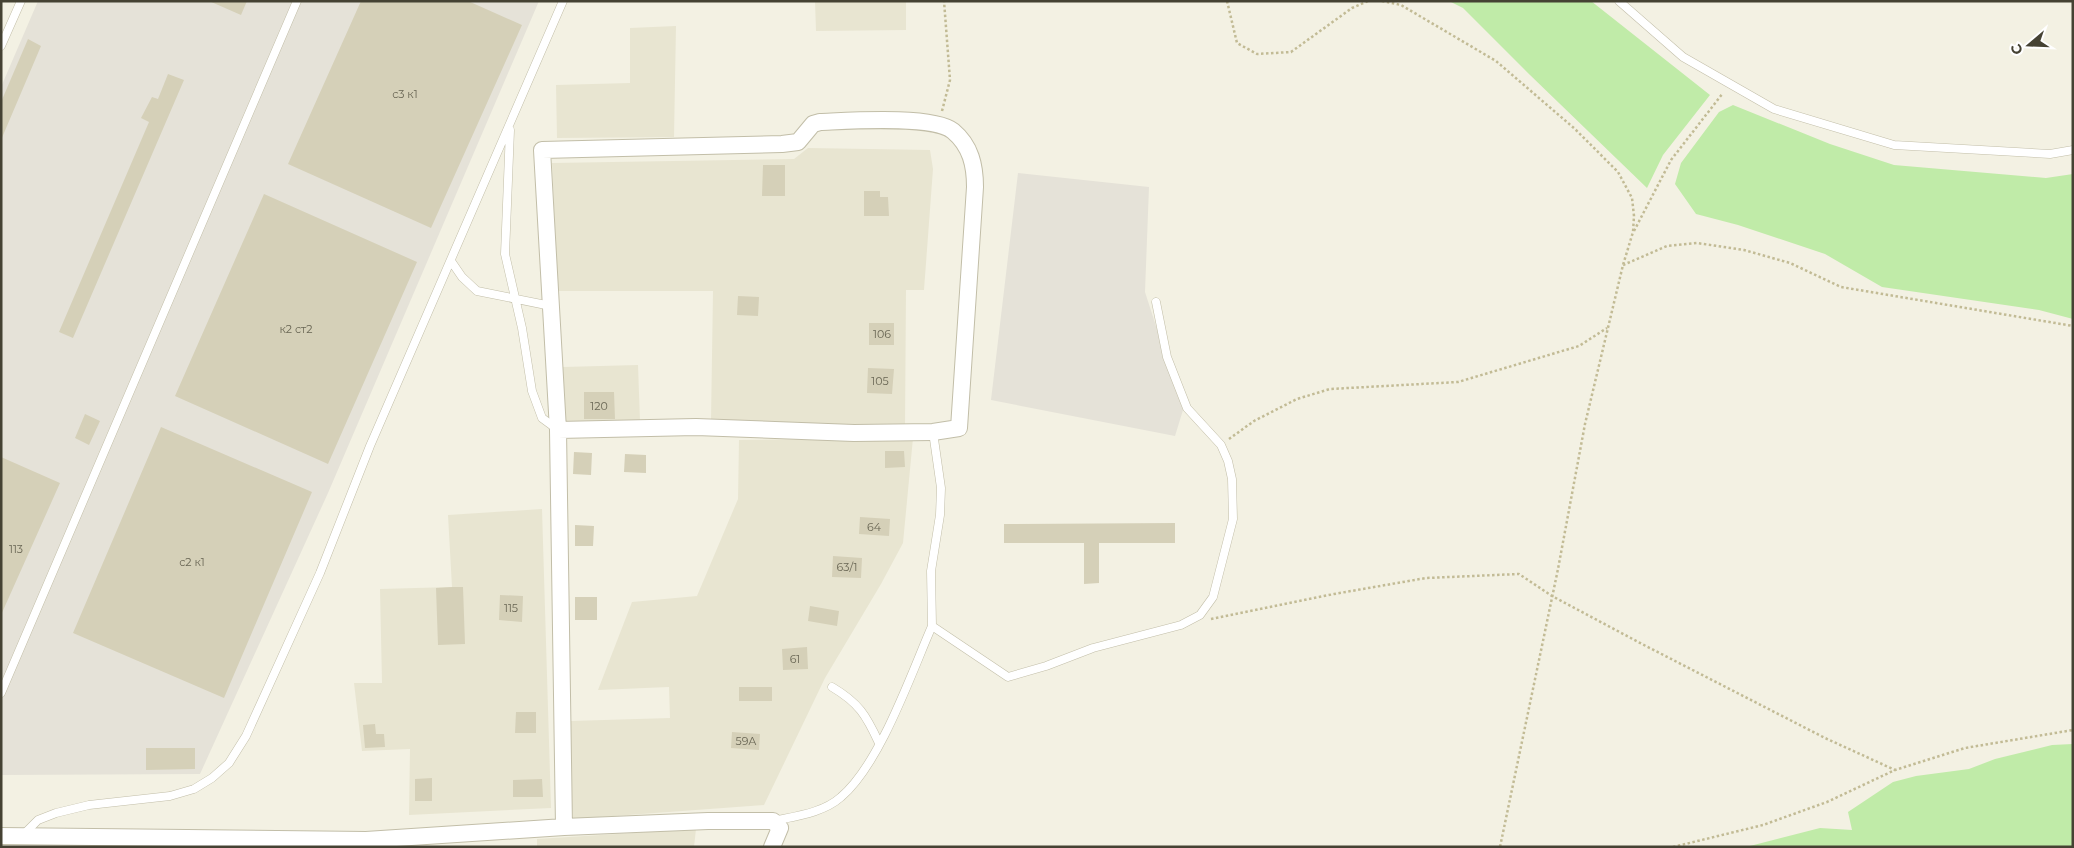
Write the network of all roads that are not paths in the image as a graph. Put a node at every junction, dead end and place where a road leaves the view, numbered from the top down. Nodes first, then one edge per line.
1 (21, 1) edge
2 (298, 1) edge
3 (562, 1) edge
4 (1619, 1) edge
5 (1, 46) edge
6 (511, 121) junction
7 (2073, 150) edge
8 (451, 261) junction
9 (515, 299) junction
10 (1156, 302) dead end
11 (551, 306) junction
12 (558, 430) junction
13 (933, 432) junction
14 (932, 626) junction
15 (832, 687) dead end
16 (1, 693) edge
17 (879, 743) junction
18 (773, 821) junction
19 (564, 827) junction
20 (1, 836) edge
21 (22, 836) junction
22 (366, 844) edge
23 (772, 847) edge

1 - 5 lane
2 - 16 lane
3 - 6 lane
4 - 7 lane
6 - 8 lane
6 - 9 lane
8 - 9 lane
8 - 21 lane
9 - 11 lane
9 - 12 lane
10 - 14 lane
11 - 12 street
11 - 13 street
12 - 13 street
12 - 19 street
13 - 14 lane
14 - 17 lane
15 - 17 lane
17 - 18 lane
18 - 19 street
18 - 23 street
19 - 22 street
20 - 21 street
21 - 22 street

